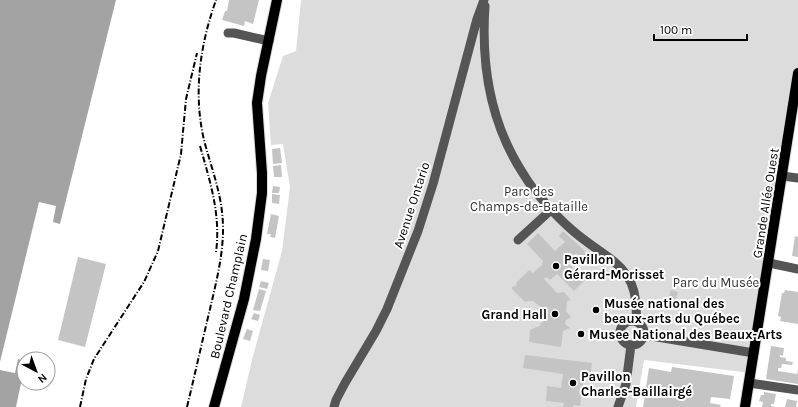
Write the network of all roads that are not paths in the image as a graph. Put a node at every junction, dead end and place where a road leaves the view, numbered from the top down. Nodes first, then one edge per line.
1 (276, 0) edge
2 (484, 0) edge
3 (228, 33) dead end
4 (473, 33) junction
5 (484, 33) junction
6 (269, 41) junction
7 (798, 73) edge
8 (782, 176) junction
9 (798, 178) edge
10 (552, 209) junction
11 (518, 240) dead end
12 (768, 263) junction
13 (798, 268) edge
14 (636, 320) junction
15 (645, 335) junction
16 (632, 345) junction
17 (754, 353) junction
18 (749, 383) junction
19 (798, 390) edge
20 (214, 407) edge
21 (334, 407) edge
22 (618, 407) edge
23 (745, 407) edge

1 - 6 main road, Boulevard Champlain
2 - 4 street, Avenue Ontario
2 - 5 street
3 - 6 street
4 - 5 street
4 - 21 street, Avenue Ontario
5 - 10 street
6 - 20 main road, Boulevard Champlain
7 - 8 main road, Grande Allée Ouest
8 - 9 street
8 - 12 main road, Grande Allée Ouest
10 - 11 street
10 - 14 street
12 - 13 street
12 - 17 main road, Grande Allée Ouest
14 - 15 street
14 - 16 street
15 - 16 street
15 - 17 street
16 - 22 street
17 - 18 main road, Grande Allée Ouest
18 - 19 street
18 - 23 main road, Grande Allée Ouest

